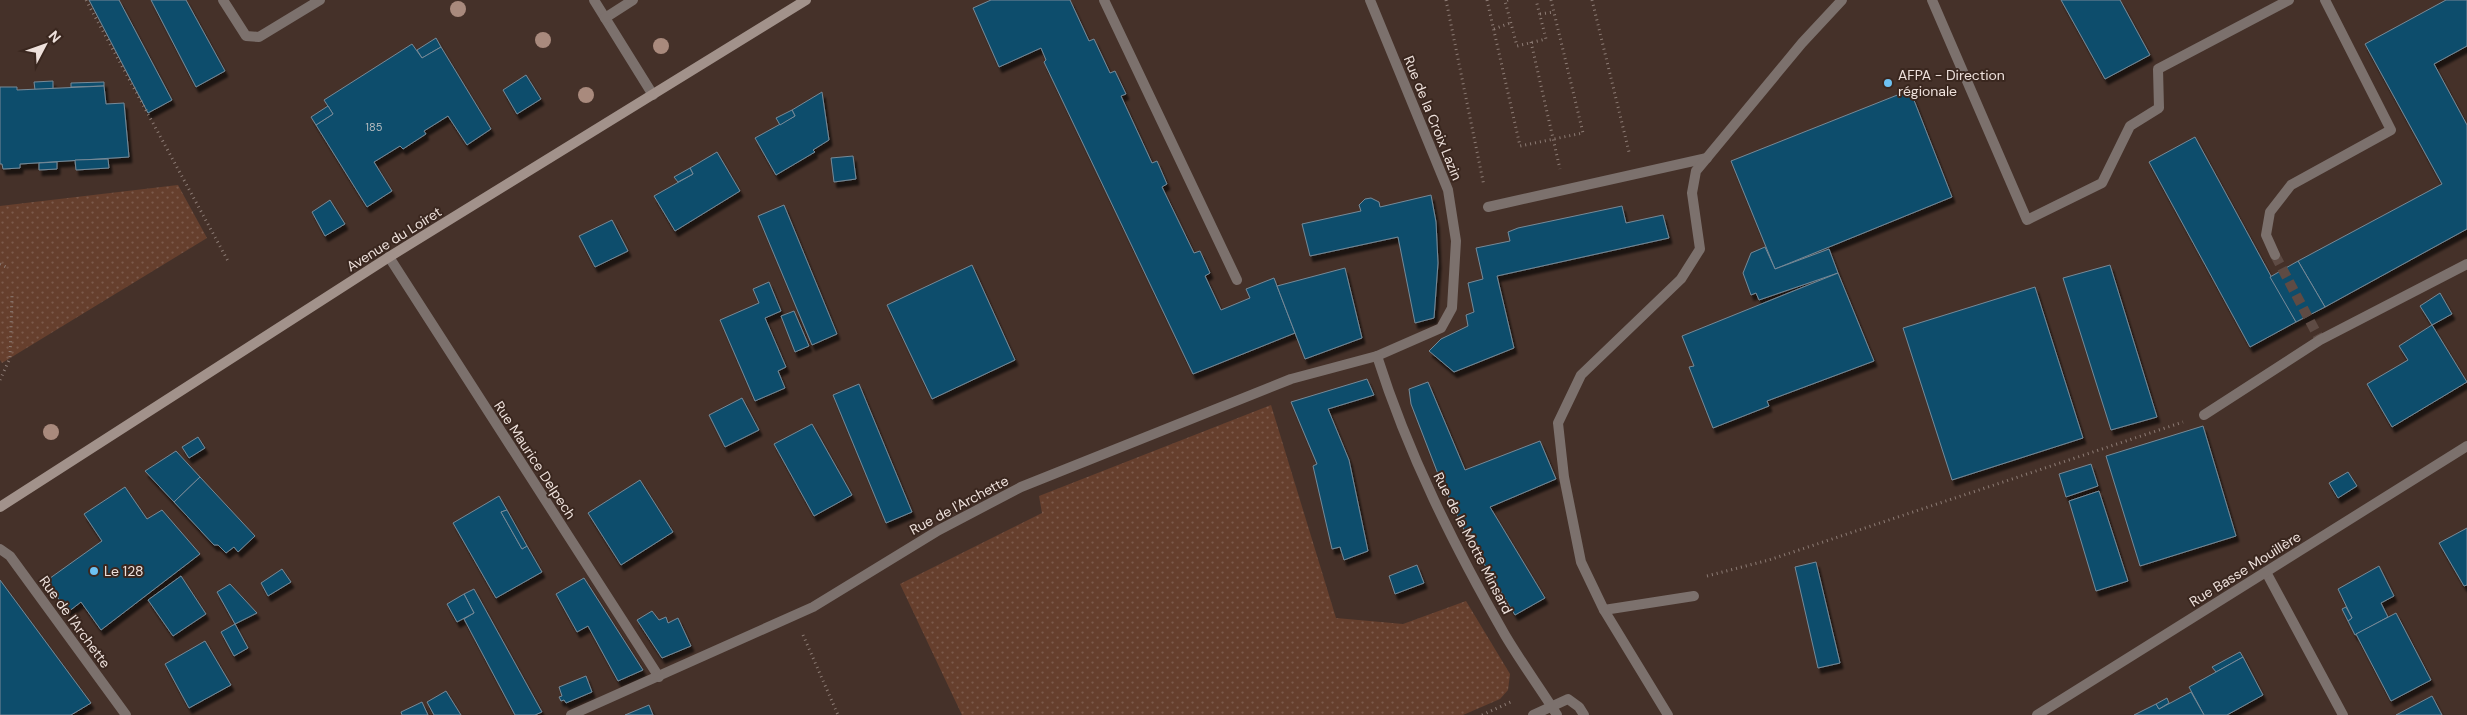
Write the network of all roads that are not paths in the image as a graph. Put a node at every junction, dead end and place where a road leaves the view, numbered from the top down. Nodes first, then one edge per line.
1 (223, 0) edge
2 (320, 0) edge
3 (594, 0) edge
4 (633, 0) edge
5 (806, 0) edge
6 (1104, 0) edge
7 (1370, 0) edge
8 (1842, 0) edge
9 (1932, 0) edge
10 (2289, 0) edge
11 (2325, 0) edge
12 (605, 18) junction
13 (653, 95) junction
14 (1707, 158) junction
15 (1488, 207) road end
16 (2275, 255) tunnel mouth
17 (389, 257) junction
18 (2467, 264) edge
19 (1237, 280) dead end
20 (1377, 356) junction
21 (2204, 415) road end
22 (2467, 446) edge
23 (0, 508) edge
24 (0, 548) edge
25 (2266, 572) junction
26 (1694, 596) road end
27 (1604, 610) junction
28 (658, 677) junction
29 (1554, 711) edge
30 (126, 715) edge
31 (571, 715) edge
32 (1534, 715) edge
33 (1584, 715) edge
34 (1668, 715) edge
35 (2037, 715) edge
36 (2344, 715) edge

1 - 2 street
3 - 12 street
4 - 12 street
5 - 13 main road, Avenue du Loiret
6 - 19 street
7 - 20 street, Rue de la Croix Lazin
8 - 14 street
9 - 10 street
11 - 16 street
12 - 13 street
13 - 17 main road, Avenue du Loiret
14 - 15 street
14 - 27 street
17 - 23 main road, Avenue du Loiret
17 - 28 street, Rue Maurice Delpech
18 - 21 street
20 - 28 street, Rue de l'Archette
20 - 29 street, Rue de la Motte Minsard
22 - 25 street, Rue Basse Mouillère
24 - 30 street, Rue de l'Archette
25 - 35 street, Rue Basse Mouillère
25 - 36 street
26 - 27 street
27 - 34 street
28 - 31 street, Rue de l'Archette
29 - 32 street
29 - 33 street

